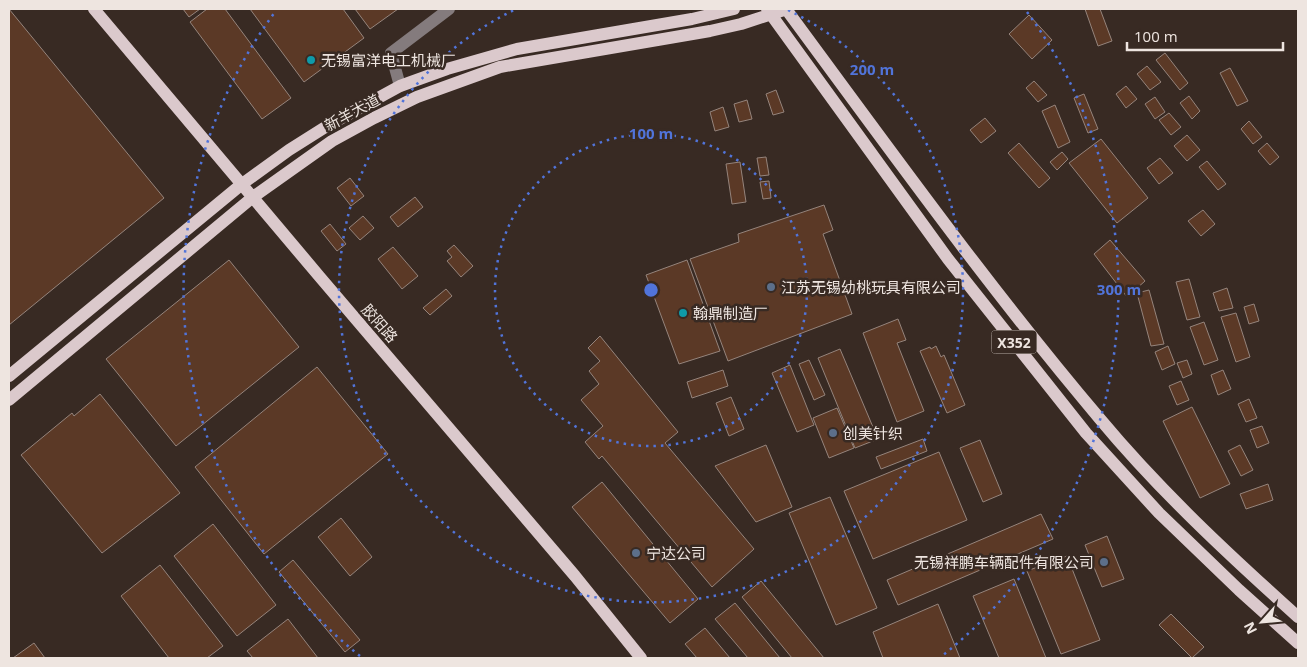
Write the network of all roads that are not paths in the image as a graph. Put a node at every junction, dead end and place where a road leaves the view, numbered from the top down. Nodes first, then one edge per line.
1 (94, 9) edge
2 (449, 9) edge
3 (734, 9) edge
4 (787, 9) edge
5 (768, 12) edge
6 (400, 86) junction
7 (242, 184) junction
8 (252, 197) junction
9 (9, 376) edge
10 (9, 400) edge
11 (1298, 617) edge
12 (1298, 642) edge
13 (641, 658) edge

1 - 7 main road, 胶阳路
2 - 6 street
3 - 6 main road, 新羊大道
4 - 5 main road, 新羊大道
4 - 11 main road, X352
5 - 8 main road, 新羊大道
5 - 12 main road, X352
6 - 7 main road, 新羊大道
7 - 8 main road, 胶阳路
7 - 9 main road, 新羊大道
8 - 10 main road, 新羊大道
8 - 13 main road, 胶阳路

